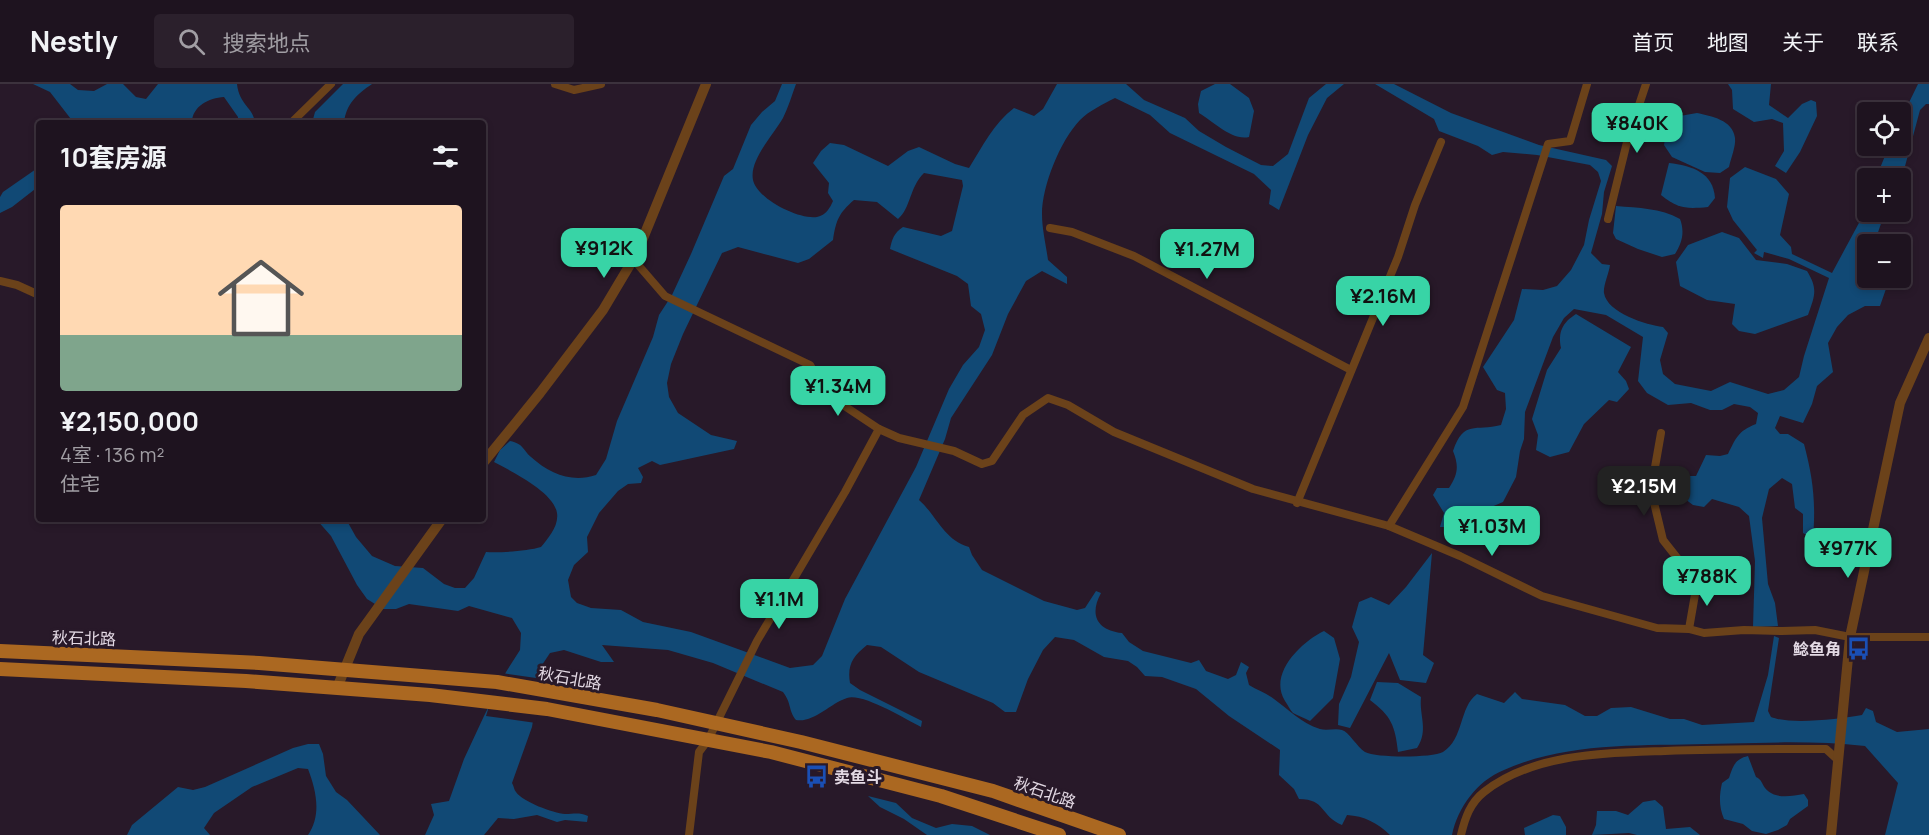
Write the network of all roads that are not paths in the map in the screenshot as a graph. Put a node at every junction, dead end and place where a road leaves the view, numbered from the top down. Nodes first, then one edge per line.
1 (331, 84) edge
2 (555, 84) edge
3 (601, 84) edge
4 (706, 84) edge
5 (1587, 84) edge
6 (1646, 84) edge
7 (294, 120) edge
8 (1441, 142) dead end
9 (1608, 219) dead end
10 (1050, 228) dead end
11 (633, 259) junction
12 (0, 281) edge
13 (36, 294) edge
14 (1929, 338) edge
15 (1351, 370) junction
16 (879, 429) junction
17 (1661, 433) dead end
18 (486, 459) edge
19 (1298, 502) junction
20 (440, 522) edge
21 (1389, 526) junction
22 (1689, 629) junction
23 (1850, 637) junction
24 (1929, 637) edge
25 (0, 651) edge
26 (0, 669) edge
27 (346, 670) junction
28 (338, 688) junction
29 (715, 723) junction
30 (708, 740) junction
31 (1838, 760) junction
32 (689, 835) edge
33 (1059, 835) edge
34 (1119, 835) edge
35 (1461, 835) edge
36 (1831, 835) edge

1 - 7 street
2 - 3 street
4 - 11 street
5 - 21 street
6 - 9 street
8 - 15 street
10 - 15 street
11 - 16 street
11 - 18 street
12 - 13 street
14 - 23 street
15 - 19 street
16 - 19 street
16 - 29 street
17 - 22 street
19 - 21 street
20 - 27 street
21 - 22 street
22 - 23 street
23 - 24 street
23 - 31 street
25 - 27 main road, 秋石北路
26 - 28 main road, 秋石北路
27 - 28 street
27 - 29 main road, 秋石北路
28 - 30 main road, 秋石北路
29 - 30 street
29 - 34 main road, 秋石北路
30 - 32 street
30 - 33 main road, 秋石北路
31 - 35 street
31 - 36 street

